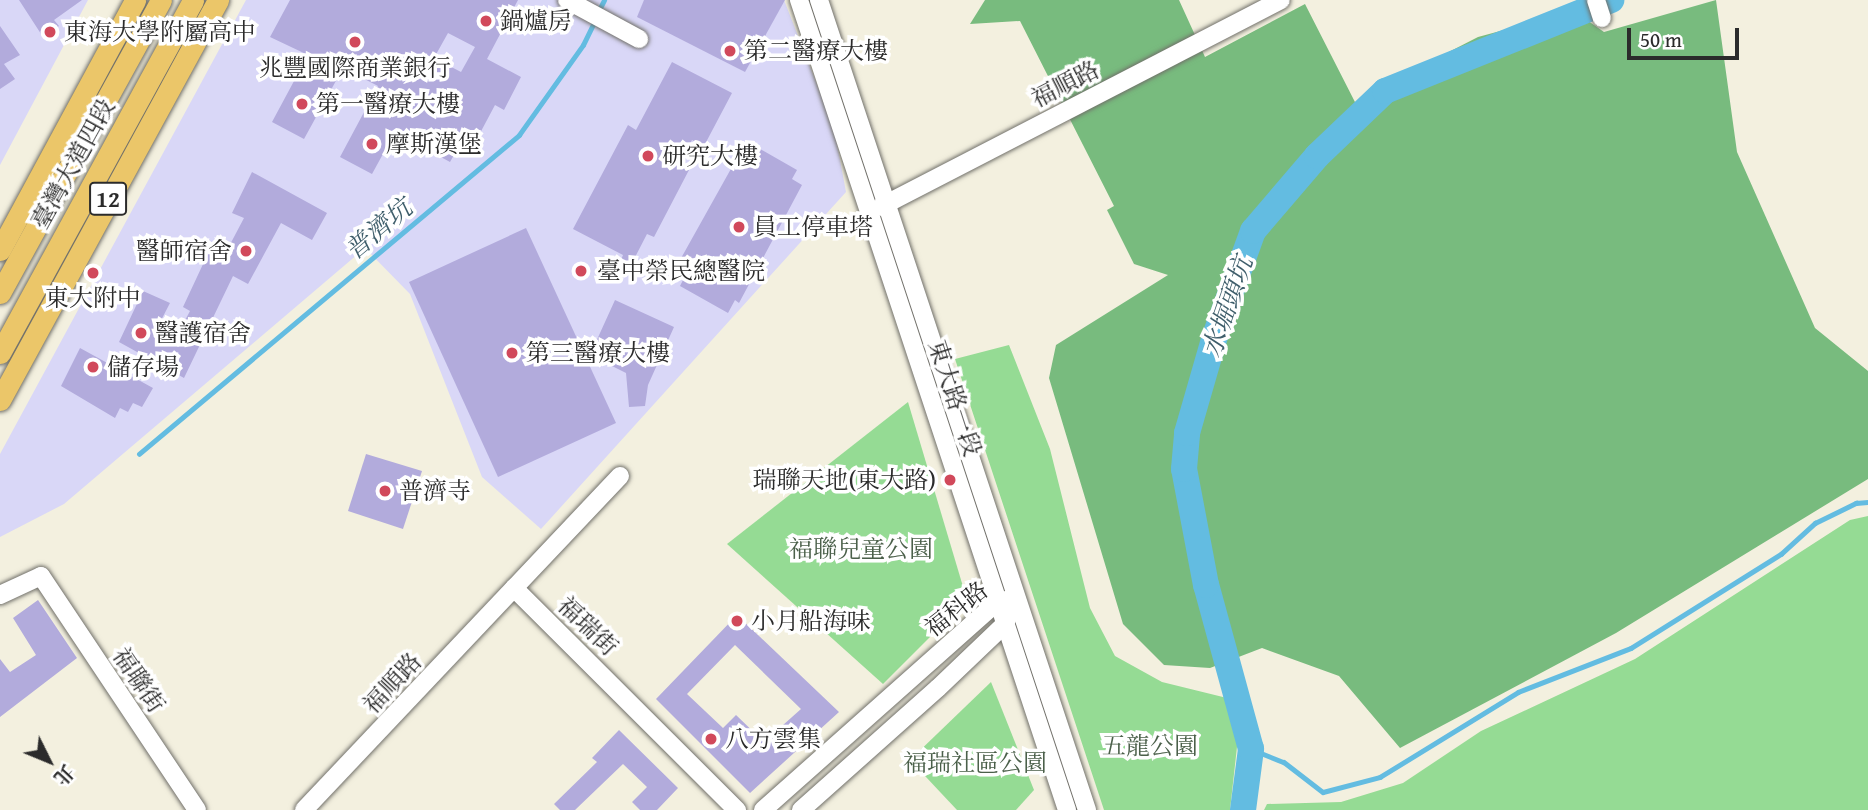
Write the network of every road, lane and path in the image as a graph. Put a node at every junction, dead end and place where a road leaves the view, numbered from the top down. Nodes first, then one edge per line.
1 (135, 0) edge
2 (161, 0) edge
3 (193, 0) edge
4 (218, 0) edge
5 (567, 0) edge
6 (799, 0) edge
7 (819, 0) edge
8 (1281, 0) edge
9 (1596, 0) edge
10 (1602, 18) dead end
11 (639, 39) dead end
12 (846, 111) junction
13 (888, 202) junction
14 (871, 211) junction
15 (0, 250) edge
16 (0, 293) edge
17 (0, 353) edge
18 (0, 400) edge
19 (620, 476) dead end
20 (514, 588) junction
21 (0, 596) edge
22 (1017, 598) junction
23 (996, 603) junction
24 (1005, 624) junction
25 (197, 810) edge
26 (304, 810) edge
27 (737, 810) edge
28 (763, 810) edge
29 (801, 810) edge
30 (1068, 810) edge
31 (1087, 810) edge

1 - 15 main road, 臺灣大道四段
2 - 16 main road, 臺灣大道四段 / 12
3 - 17 main road, 臺灣大道四段 / 12
4 - 18 main road, 臺灣大道四段 / 12
5 - 11 street
6 - 12 street, 東大路一段
7 - 12 street, 東大路一段
8 - 13 street, 福順路
9 - 10 street
12 - 13 street, 東大路一段
12 - 14 street, 東大路一段
13 - 14 street, 福順路
13 - 22 street, 東大路一段
14 - 23 street, 東大路一段
19 - 20 street
20 - 26 street, 福順路
20 - 27 street, 福瑞街
21 - 25 street, 福聯街
22 - 23 street, 福科路
22 - 24 street, 福科路
22 - 31 street, 東大路一段
23 - 24 street, 東大路一段
23 - 28 street, 福科路
24 - 29 street, 福科路
24 - 30 street, 東大路一段

